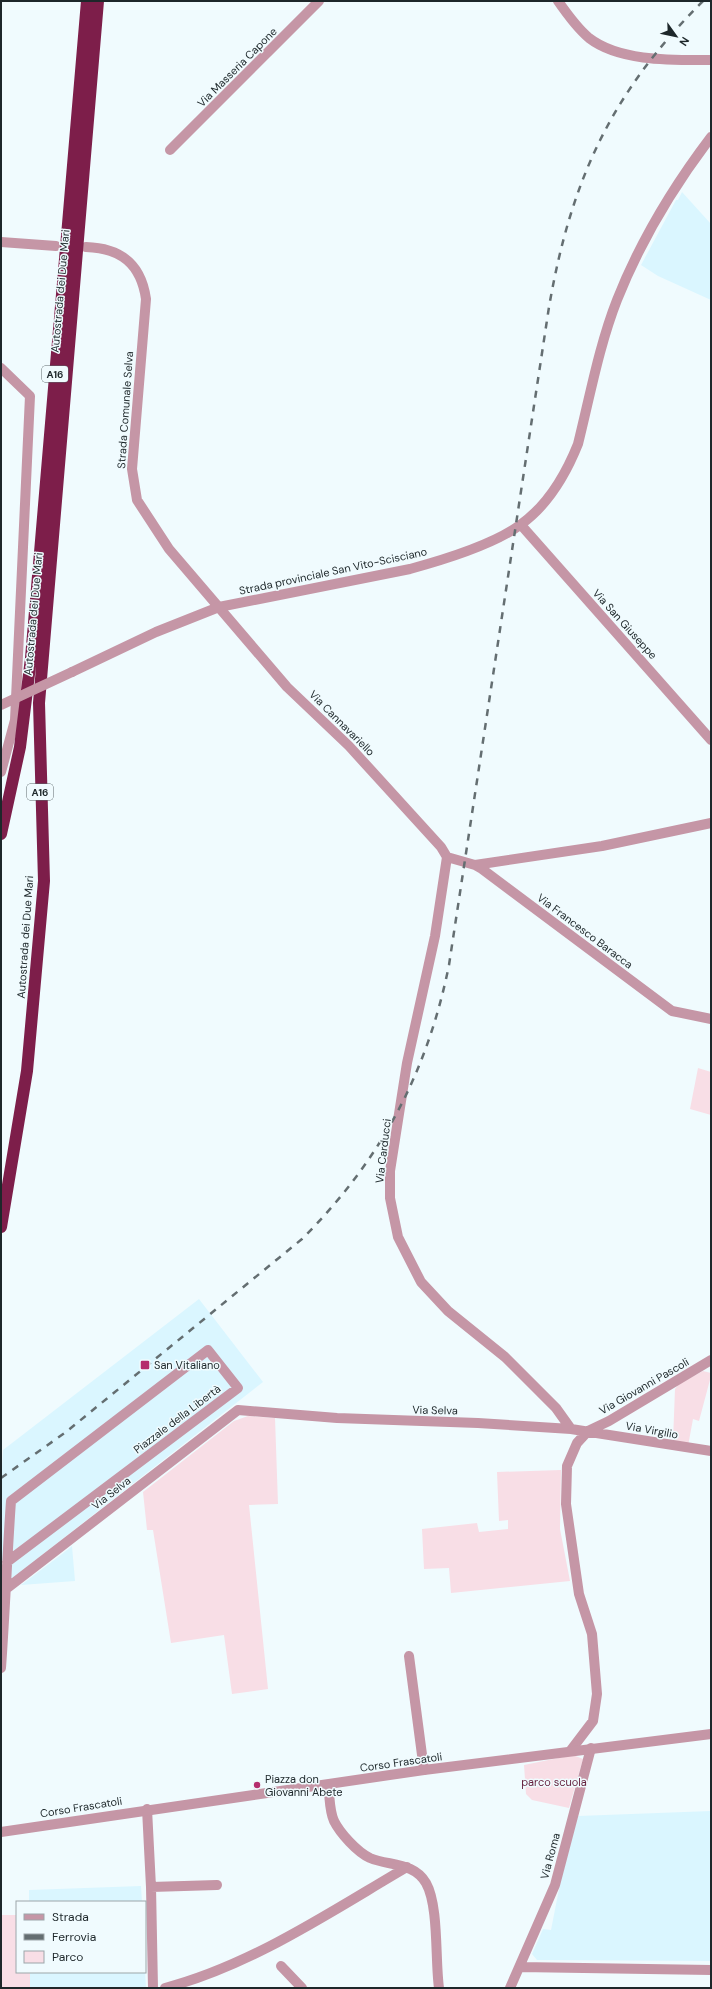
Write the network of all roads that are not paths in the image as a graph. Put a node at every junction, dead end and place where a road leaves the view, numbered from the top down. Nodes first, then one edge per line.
1 (86, 1) edge
2 (98, 1) edge
3 (319, 1) edge
4 (558, 1) edge
5 (711, 60) edge
6 (711, 138) edge
7 (170, 150) dead end
8 (1, 242) edge
9 (56, 246) dead end
10 (86, 247) dead end
11 (1, 368) edge
12 (521, 525) junction
13 (219, 607) junction
14 (1, 706) edge
15 (711, 740) edge
16 (1, 772) edge
17 (711, 823) edge
18 (1, 834) edge
19 (447, 857) junction
20 (475, 865) junction
21 (711, 1019) edge
22 (1, 1227) edge
23 (711, 1360) edge
24 (571, 1429) junction
25 (588, 1431) junction
26 (711, 1451) edge
27 (7, 1562) junction
28 (6, 1589) junction
29 (409, 1656) dead end
30 (1, 1668) edge
31 (711, 1734) edge
32 (591, 1748) junction
33 (569, 1751) junction
34 (424, 1770) junction
35 (328, 1785) junction
36 (147, 1809) junction
37 (1, 1832) edge
38 (407, 1867) junction
39 (217, 1885) dead end
40 (151, 1886) junction
41 (281, 1966) dead end
42 (520, 1967) junction
43 (711, 1970) edge
44 (153, 1988) edge
45 (165, 1988) edge
46 (302, 1988) edge
47 (439, 1988) edge
48 (510, 1988) edge

1 - 18 highway, Autostrada dei Due Mari / A16
2 - 22 highway, Autostrada dei Due Mari / A16
3 - 7 street, Via Masseria Capone
4 - 5 street
6 - 12 street, Strada provinciale San Vito-Scisciano
8 - 9 street
10 - 13 street, Strada Comunale Selva
11 - 16 street
12 - 13 street, Strada provinciale San Vito-Scisciano
12 - 15 street, Via San Giuseppe
13 - 14 street, Strada provinciale San Vito-Scisciano, bridge
13 - 19 street, Via Cannavariello
17 - 20 street
19 - 20 street, Via Francesco Baracca
19 - 24 street, Via Carducci
20 - 21 street, Via Francesco Baracca
23 - 25 street, Via Giovanni Pascoli
24 - 25 street, Via Selva
24 - 28 street, Via Selva
25 - 26 street, Via Virgilio
25 - 33 street
27 - 27 street, Piazzale della Libertà
27 - 28 street
28 - 30 street
29 - 34 street
31 - 32 street, Corso Frascatoli
32 - 33 street, Corso Frascatoli
32 - 42 street, Via Roma
33 - 34 street, Corso Frascatoli
34 - 35 street, Corso Frascatoli
35 - 36 street, Corso Frascatoli
35 - 38 street
36 - 37 street, Corso Frascatoli
36 - 40 street
38 - 45 street
38 - 47 street
39 - 40 street
40 - 44 street
41 - 46 street
42 - 43 street
42 - 48 street, Via Roma

